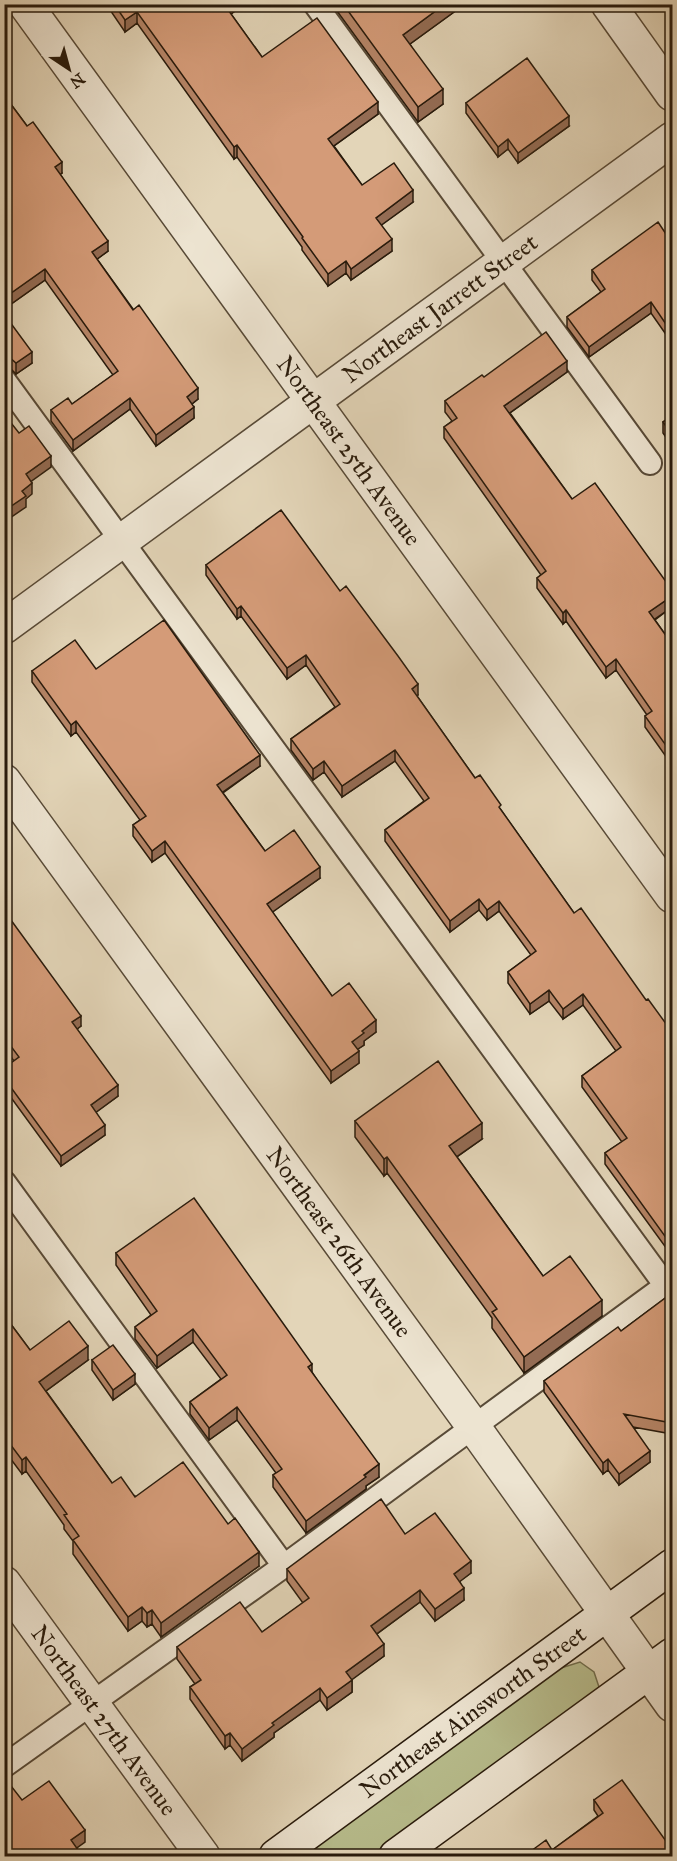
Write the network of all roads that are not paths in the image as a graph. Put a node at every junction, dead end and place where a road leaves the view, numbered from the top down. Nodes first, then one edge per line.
1 (25, 4) edge
2 (315, 4) edge
3 (608, 4) edge
4 (672, 94) edge
5 (672, 139) edge
6 (504, 262) junction
7 (4, 380) edge
8 (314, 402) junction
9 (650, 463) dead end
10 (122, 542) junction
11 (4, 627) edge
12 (4, 781) edge
13 (672, 896) edge
14 (4, 1182) edge
15 (669, 1283) edge
16 (473, 1426) junction
17 (284, 1566) junction
18 (672, 1566) edge
19 (4, 1583) edge
20 (608, 1615) junction
21 (661, 1664) edge
22 (92, 1703) junction
23 (672, 1705) edge
24 (4, 1766) edge
25 (203, 1857) edge
26 (276, 1857) edge
27 (396, 1857) edge

1 - 8 street, Northeast 25th Avenue
2 - 6 lane
3 - 4 street
5 - 6 street, Northeast Jarrett Street
6 - 8 street, Northeast Jarrett Street
6 - 9 lane
7 - 10 lane
8 - 10 street, Northeast Jarrett Street
8 - 13 street, Northeast 25th Avenue
10 - 11 street, Northeast Jarrett Street
10 - 15 lane
12 - 16 street, Northeast 26th Avenue
14 - 17 lane
15 - 16 lane
16 - 17 lane
16 - 20 street, Northeast 26th Avenue
17 - 22 lane
18 - 20 street, Northeast Ainsworth Street
19 - 22 street, Northeast 27th Avenue
20 - 21 street, Northeast 26th Avenue
20 - 26 street, Northeast Ainsworth Street
21 - 23 street, Northeast 26th Avenue
21 - 27 street
22 - 24 lane
22 - 25 street, Northeast 27th Avenue

